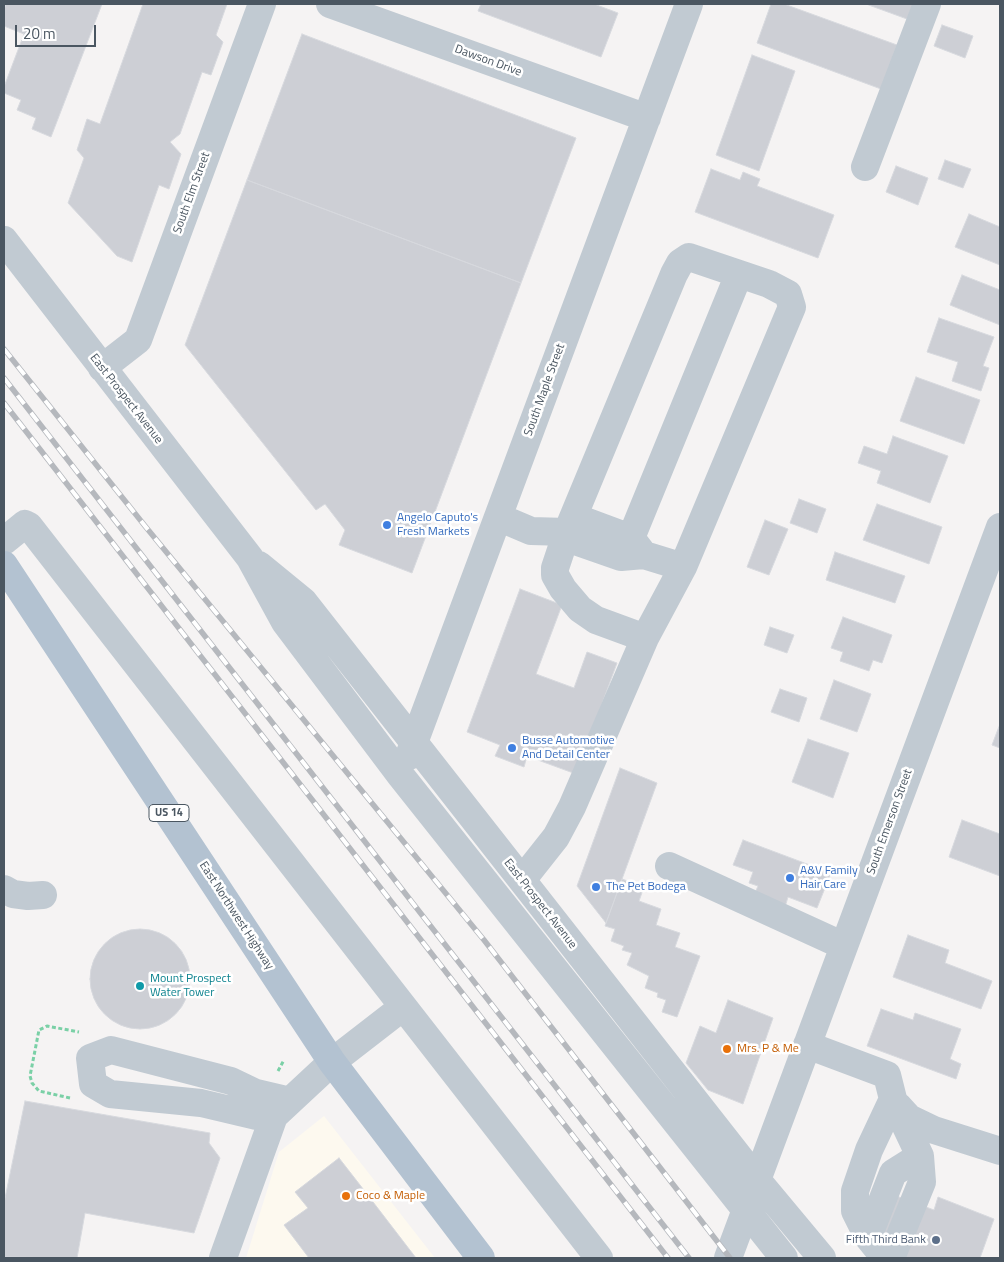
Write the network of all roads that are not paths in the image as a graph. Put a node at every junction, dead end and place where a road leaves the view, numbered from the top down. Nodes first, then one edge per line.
1 (262, 4) edge
2 (330, 4) edge
3 (689, 4) edge
4 (927, 4) edge
5 (647, 118) junction
6 (865, 167) dead end
7 (4, 240) edge
8 (739, 274) junction
9 (102, 368) junction
10 (498, 517) junction
11 (1000, 527) edge
12 (567, 532) junction
13 (4, 541) edge
14 (638, 546) junction
15 (250, 558) junction
16 (4, 565) edge
17 (683, 567) junction
18 (991, 576) edge
19 (645, 638) junction
20 (414, 743) junction
21 (401, 776) junction
22 (669, 866) dead end
23 (522, 880) junction
24 (4, 888) edge
25 (43, 895) dead end
26 (844, 946) junction
27 (403, 1007) junction
28 (807, 1045) junction
29 (332, 1062) junction
30 (893, 1099) junction
31 (282, 1109) junction
32 (1000, 1151) edge
33 (921, 1169) junction
34 (757, 1180) junction
35 (745, 1211) junction
36 (884, 1252) edge
37 (223, 1258) edge
38 (481, 1258) edge
39 (599, 1258) edge
40 (728, 1258) edge
41 (784, 1258) edge
42 (822, 1258) edge

1 - 9 street, South Elm Street
2 - 5 street, Dawson Drive
3 - 5 street, South Maple Street
4 - 6 street
5 - 10 street, South Maple Street
7 - 9 street, East Prospect Avenue
8 - 12 street
8 - 14 street
8 - 17 street
9 - 15 street, East Prospect Avenue
10 - 12 street
10 - 20 street, South Maple Street
11 - 18 street, South Emerson Street
12 - 14 street
12 - 19 street
13 - 27 street
14 - 17 street
15 - 20 street, East Prospect Avenue
15 - 21 street, East Prospect Avenue
16 - 29 main road, East Northwest Highway / US 14
17 - 19 street
18 - 26 street, South Emerson Street
19 - 23 street
20 - 21 street, South Maple Street
20 - 23 street, East Prospect Avenue
21 - 35 street, East Prospect Avenue
22 - 26 street
23 - 34 street, East Prospect Avenue
24 - 25 street
26 - 28 street, South Emerson Street
27 - 29 street
27 - 39 street
28 - 30 street
28 - 34 street, South Emerson Street
29 - 31 street
29 - 38 main road, East Northwest Highway / US 14
30 - 32 street
30 - 33 street
30 - 36 street
31 - 31 street
31 - 37 street
33 - 36 street
33 - 36 street
34 - 35 street, South Emerson Street
34 - 42 street, East Prospect Avenue
35 - 40 street, South Emerson Street
35 - 41 street, East Prospect Avenue

